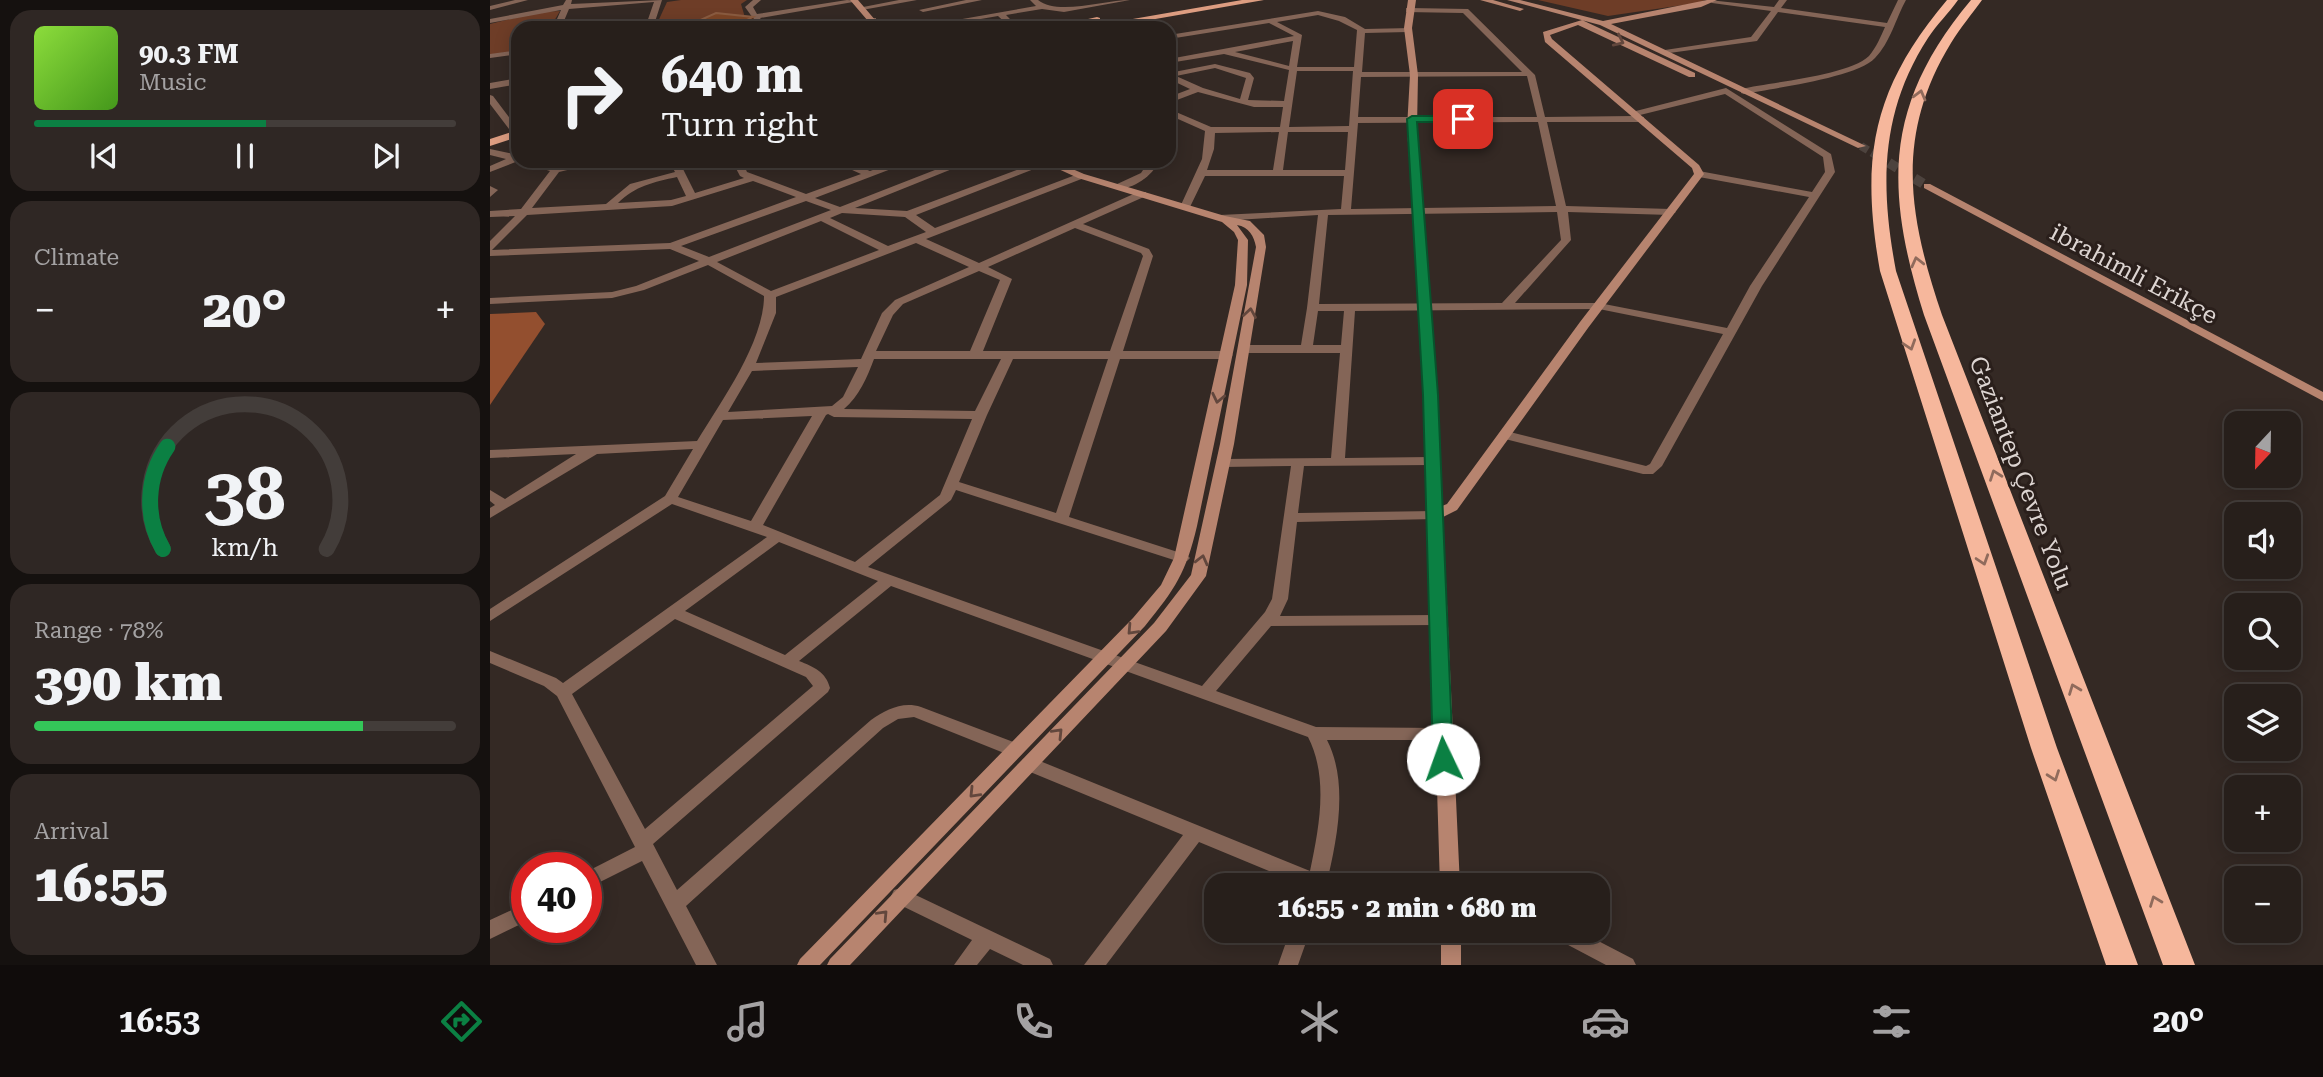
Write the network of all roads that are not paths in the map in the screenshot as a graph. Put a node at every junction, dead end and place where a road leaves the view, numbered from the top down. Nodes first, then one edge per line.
1 (524, 0) edge
2 (657, 0) edge
3 (757, 0) edge
4 (855, 0) edge
5 (912, 0) edge
6 (978, 0) edge
7 (1034, 0) edge
8 (1126, 0) edge
9 (1214, 0) edge
10 (1259, 0) edge
11 (1484, 0) edge
12 (1511, 0) edge
13 (1783, 0) edge
14 (1902, 0) edge
15 (1953, 0) edge
16 (1978, 0) edge
17 (1112, 1) edge
18 (1712, 1) edge
19 (613, 2) edge
20 (1410, 3) edge
21 (568, 4) edge
22 (1042, 7) junction
23 (490, 8) edge
24 (863, 8) junction
25 (923, 10) junction
26 (1775, 10) junction
27 (1000, 14) junction
28 (756, 16) junction
29 (873, 20) joint
30 (1268, 20) junction
31 (490, 21) edge
32 (560, 21) edge
33 (651, 21) edge
34 (759, 21) edge
35 (866, 21) edge
36 (933, 21) edge
37 (955, 21) edge
38 (1008, 21) edge
39 (1093, 21) edge
40 (1129, 21) edge
41 (1579, 22) junction
42 (1603, 23) junction
43 (1888, 25) junction
44 (1408, 30) junction
45 (1362, 31) junction
46 (1176, 36) edge
47 (1298, 38) junction
48 (1223, 51) junction
49 (511, 52) edge
50 (1665, 52) junction
51 (490, 56) edge
52 (1176, 60) edge
53 (1260, 61) junction
54 (1293, 69) junction
55 (1235, 71) junction
56 (1358, 72) junction
57 (1176, 74) edge
58 (1528, 74) junction
59 (1415, 75) junction
60 (1176, 81) edge
61 (511, 82) edge
62 (490, 86) edge
63 (1199, 89) junction
64 (1744, 91) junction
65 (1726, 92) junction
66 (490, 97) edge
67 (1176, 97) edge
68 (1244, 101) junction
69 (1288, 104) junction
70 (1176, 115) edge
71 (1638, 116) junction
72 (1412, 119) junction
73 (1540, 119) junction
74 (511, 123) edge
75 (1354, 125) junction
76 (1285, 129) junction
77 (511, 130) edge
78 (1210, 130) junction
79 (511, 132) edge
80 (1832, 133) junction
81 (490, 135) edge
82 (490, 143) edge
83 (1861, 146) tunnel mouth
84 (490, 152) edge
85 (511, 157) edge
86 (511, 162) edge
87 (549, 168) edge
88 (566, 168) edge
89 (677, 168) edge
90 (740, 168) edge
91 (854, 168) edge
92 (887, 168) edge
93 (949, 168) edge
94 (1028, 168) edge
95 (1062, 168) edge
96 (1151, 168) edge
97 (490, 169) edge
98 (556, 170) junction
99 (1278, 172) junction
100 (1201, 173) junction
101 (1350, 173) junction
102 (680, 174) junction
103 (869, 174) junction
104 (1699, 174) junction
105 (1081, 176) junction
106 (754, 178) junction
107 (1927, 186) tunnel mouth
108 (1118, 187) junction
109 (490, 189) edge
110 (490, 194) edge
111 (1142, 194) junction
112 (1815, 195) junction
113 (806, 197) junction
114 (692, 198) junction
115 (610, 206) junction
116 (1185, 207) junction
117 (1562, 209) junction
118 (839, 210) junction
119 (1417, 211) junction
120 (524, 212) junction
121 (1323, 212) junction
122 (1346, 212) junction
123 (1671, 212) junction
124 (490, 214) edge
125 (908, 214) junction
126 (821, 217) junction
127 (1221, 218) junction
128 (1074, 225) junction
129 (934, 232) junction
130 (917, 239) junction
131 (671, 246) junction
132 (490, 247) edge
133 (888, 250) junction
134 (490, 253) edge
135 (708, 261) junction
136 (981, 266) junction
137 (770, 295) junction
138 (490, 301) edge
139 (1506, 306) junction
140 (1599, 306) junction
141 (1350, 307) junction
142 (1424, 307) junction
143 (1313, 308) junction
144 (1730, 332) junction
145 (1244, 349) junction
146 (1306, 349) junction
147 (1347, 349) junction
148 (1115, 354) junction
149 (975, 355) junction
150 (1009, 355) junction
151 (1227, 355) junction
152 (867, 359) junction
153 (748, 367) junction
154 (2323, 397) edge
155 (825, 412) junction
156 (980, 415) junction
157 (719, 416) junction
158 (1506, 435) junction
159 (702, 445) junction
160 (593, 449) junction
161 (490, 454) edge
162 (1432, 461) junction
163 (1298, 462) junction
164 (1338, 462) junction
165 (1223, 463) junction
166 (952, 484) junction
167 (490, 494) edge
168 (670, 499) junction
169 (504, 505) junction
170 (490, 514) edge
171 (1435, 515) junction
172 (1062, 519) junction
173 (1292, 519) junction
174 (755, 527) junction
175 (778, 536) junction
176 (1182, 558) junction
177 (857, 568) junction
178 (889, 580) junction
179 (673, 612) junction
180 (490, 616) edge
181 (1439, 620) junction
182 (1266, 621) junction
183 (490, 657) edge
184 (1105, 657) junction
185 (787, 662) junction
186 (1125, 664) junction
187 (563, 692) junction
188 (1204, 694) junction
189 (1315, 733) junction
190 (1442, 734) junction
191 (1022, 757) junction
192 (1196, 832) junction
193 (644, 846) junction
194 (602, 871) edge
195 (1291, 873) edge
196 (1318, 873) edge
197 (1449, 873) edge
198 (901, 896) junction
199 (675, 904) junction
200 (511, 919) edge
201 (490, 930) edge
202 (987, 938) junction
203 (1296, 943) edge
204 (1451, 943) edge
205 (1583, 943) edge
206 (707, 965) edge
207 (807, 965) edge
208 (837, 965) edge
209 (964, 965) edge
210 (1043, 965) edge
211 (1094, 965) edge
212 (1288, 965) edge
213 (1451, 965) edge
214 (1626, 965) edge
215 (2122, 965) edge
216 (2179, 965) edge

1 - 23 street
2 - 19 street
2 - 33 street
3 - 28 street
4 - 24 street
4 - 28 street
5 - 24 street
5 - 25 street
6 - 25 street
7 - 22 street
8 - 17 street
9 - 39 main road
10 - 40 main road
11 - 41 street
12 - 42 street
13 - 26 street
14 - 43 street
15 -> 215 highway
216 -> 16 highway, Gaziantep Çevre Yolu
17 - 22 street
18 - 26 street
18 - 42 street
19 - 21 street
20 - 44 street
20 - 58 street
21 - 31 street
21 - 32 street
22 - 27 street
24 - 29 street
25 - 36 street
26 - 43 street
26 - 50 street
27 - 37 street
27 - 38 street
28 - 34 street
29 - 35 street
30 - 45 street
30 - 46 street
30 - 47 street
41 -> 65 street
41 - 71 street
42 - 50 street
43 - 64 street
44 - 45 street
44 - 59 street
45 - 56 street
47 - 48 street
47 - 54 street
48 - 52 street
48 - 53 street
49 - 51 street
50 - 64 street
53 - 54 street
53 - 55 street
54 - 56 street
54 - 69 street
55 - 57 street
55 - 68 street
56 - 59 street
56 - 75 street
58 - 59 street
58 - 73 street
59 - 72 street
60 - 63 street
61 - 62 street
63 - 67 street
63 - 68 street
64 - 80 street
65 - 71 street
65 - 80 street
65 - 112 street
66 - 74 street
68 - 69 street
69 - 76 street
70 - 78 street
71 - 73 street
71 - 104 street
72 - 73 street
72 - 75 street
72 - 119 street
73 - 117 street
75 - 76 street
75 - 101 street
76 - 78 street
76 - 99 street
77 - 81 main road
78 - 100 street
79 - 82 main road
80 - 83 street
84 - 85 street
86 - 97 street
87 - 98 street
88 - 98 street
89 - 102 street
90 - 106 street
91 - 103 street
92 - 103 street
93 - 118 street
94 - 125 street
95 - 105 street
96 - 108 street
98 - 120 street
99 - 100 street
99 - 101 street
100 - 116 street
101 - 122 street
102 - 114 street
102 - 115 street
103 - 113 street
104 - 112 street
104 - 123 street
105 - 108 street
105 - 129 street
106 - 113 street
106 - 114 street
107 - 154 street, ibrahimli Erikçe
108 - 111 street
109 - 110 street
111 - 116 street
111 - 128 street
112 - 144 street
113 - 118 street
113 - 131 street
114 - 115 street
115 - 120 street
116 - 127 street
117 - 119 street
117 - 123 street
117 - 139 street
118 - 125 street
118 - 126 street
119 - 122 street
119 - 142 street
120 - 124 street
120 - 132 street
121 - 122 street
121 - 127 street
121 - 143 street
123 - 140 street
125 - 129 street
126 - 133 street
126 - 135 street
145 -> 127 street
127 - 151 street
128 - 136 street
128 - 148 street
129 - 130 street
130 - 133 street
130 - 136 street
131 - 134 street
131 - 135 street
133 - 137 street
135 - 137 street
135 - 138 street
136 - 149 street
136 - 152 street
137 - 153 street
139 - 140 street
139 - 142 street
140 - 144 street
140 - 158 street
141 - 142 street
141 - 143 street
141 - 147 street
142 - 162 street
143 - 146 street
144 - 158 street
145 - 146 street
145 - 165 street
146 - 147 street
147 - 164 street
148 - 150 street
148 - 151 street
148 - 172 street
149 - 150 street
149 - 152 street
150 - 156 street
151 -> 176 street
152 - 153 street
152 - 155 street
153 - 157 street
155 - 156 street
155 - 157 street
155 - 174 street
156 - 166 street
157 - 159 street
158 - 171 street
159 - 160 street
159 - 168 street
160 - 161 street
160 - 169 street
162 - 164 street
162 - 171 street
163 - 164 street
163 - 165 street
163 - 173 street
186 -> 165 street
166 - 172 street
166 - 177 street
167 - 169 street
168 - 174 street
168 - 180 street
169 - 170 street
171 - 173 street
171 - 181 street
172 - 176 street
173 - 182 street
174 - 175 street
175 - 177 street
175 - 179 street
176 -> 184 street
177 - 178 street
178 - 184 street
178 - 185 street
179 - 185 street
179 - 187 street
181 - 182 street
181 - 190 street
182 - 188 street
183 - 187 street
184 - 186 street
184 - 191 street
185 - 193 street
186 - 188 street
191 -> 186 street
187 - 193 street
188 - 189 street
189 - 190 street
189 - 196 street
190 - 197 street
191 - 192 street
191 - 198 street
191 - 199 street
191 -> 207 street
192 - 195 street
192 - 211 street
193 - 194 street
193 - 199 street
198 - 202 street
208 -> 198 street
199 - 206 street
200 - 201 street
202 - 209 street
202 - 210 street
203 - 212 street
204 - 213 street
205 - 214 street

